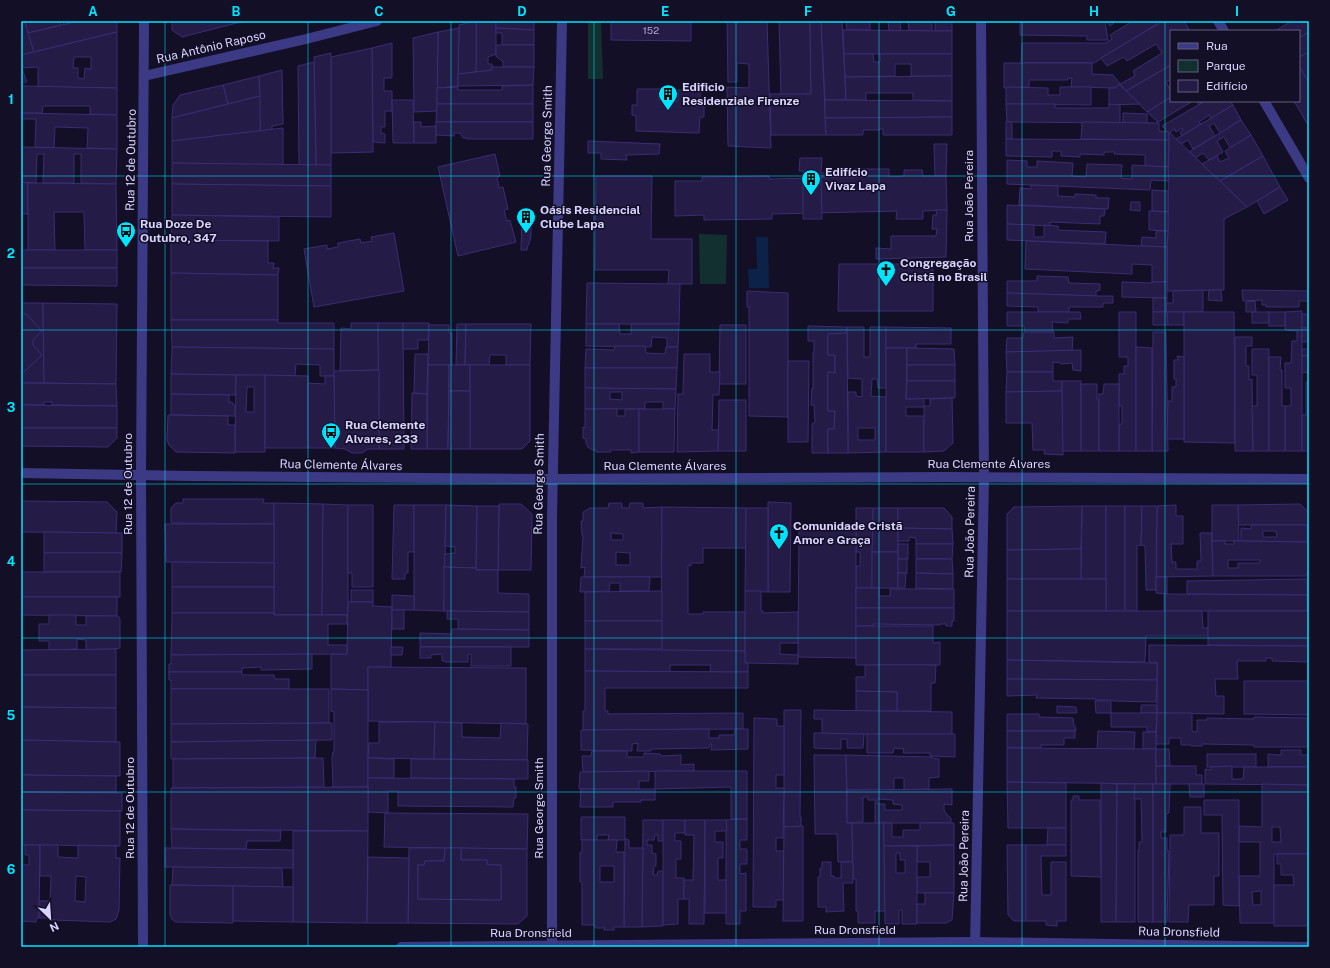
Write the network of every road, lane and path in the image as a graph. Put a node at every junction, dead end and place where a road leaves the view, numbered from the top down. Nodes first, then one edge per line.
1 (144, 21) edge
2 (377, 21) edge
3 (562, 21) edge
4 (981, 21) edge
5 (1218, 21) edge
6 (1223, 30) edge
7 (144, 76) junction
8 (1265, 102) edge
9 (1308, 175) edge
10 (21, 473) edge
11 (141, 475) junction
12 (984, 477) junction
13 (1309, 479) edge
14 (553, 480) junction
15 (975, 945) edge
16 (552, 946) edge
17 (1309, 946) edge
18 (143, 947) edge
19 (400, 947) edge

1 - 7 street, Rua 12 de Outubro
2 - 7 street, Rua Antônio Raposo
3 - 14 street, Rua George Smith
4 - 12 street, Rua João Pereira
5 - 6 street
7 - 11 street, Rua 12 de Outubro
8 - 9 street
10 - 11 street, Rua Clemente Álvares
11 - 14 street, Rua Clemente Álvares
11 - 18 street, Rua 12 de Outubro
12 - 13 street, Rua Clemente Álvares
12 - 14 street, Rua Clemente Álvares
12 - 15 street, Rua João Pereira
14 - 16 street, Rua George Smith
15 - 16 street, Rua Dronsfield
15 - 17 street, Rua Dronsfield
16 - 19 street, Rua Dronsfield

